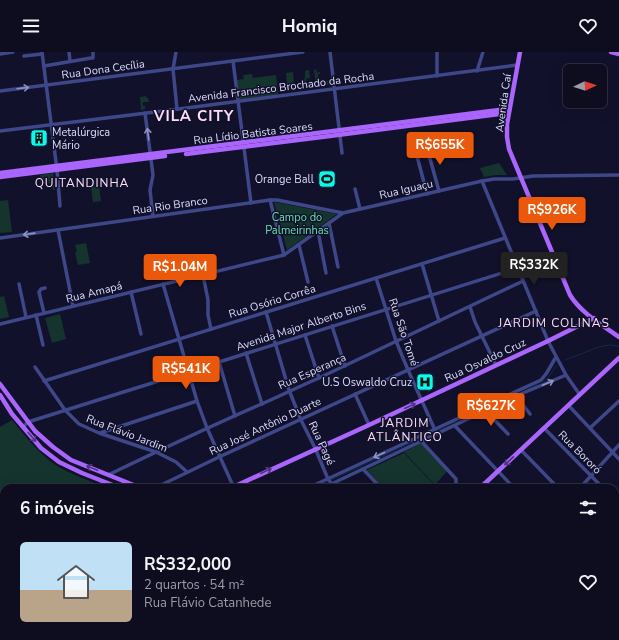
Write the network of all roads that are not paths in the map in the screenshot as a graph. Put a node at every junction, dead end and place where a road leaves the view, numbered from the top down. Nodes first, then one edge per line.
1 (13, 52) edge
2 (69, 52) edge
3 (93, 52) edge
4 (176, 52) edge
5 (303, 52) edge
6 (330, 52) edge
7 (437, 52) edge
8 (483, 52) edge
9 (520, 52) edge
10 (611, 52) edge
11 (42, 53) edge
12 (0, 54) edge
13 (619, 54) edge
14 (24, 56) dead end
15 (70, 61) junction
16 (233, 61) junction
17 (517, 65) junction
18 (44, 66) junction
19 (173, 68) junction
20 (477, 71) junction
21 (437, 76) junction
22 (46, 85) junction
23 (334, 89) junction
24 (0, 91) edge
25 (238, 101) junction
26 (177, 109) junction
27 (508, 112) junction
28 (145, 114) junction
29 (51, 125) junction
30 (0, 131) edge
31 (340, 133) junction
32 (244, 145) junction
33 (342, 153) dead end
34 (151, 156) junction
35 (56, 168) junction
36 (0, 173) edge
37 (10, 174) junction
38 (619, 175) edge
39 (0, 177) edge
40 (521, 178) junction
41 (482, 181) junction
42 (355, 189) dead end
43 (439, 191) junction
44 (427, 194) junction
45 (270, 200) junction
46 (251, 203) junction
47 (60, 206) dead end
48 (360, 209) junction
49 (343, 213) junction
50 (153, 216) junction
51 (329, 223) junction
52 (58, 230) junction
53 (318, 231) junction
54 (0, 238) edge
55 (505, 238) junction
56 (299, 245) junction
57 (284, 255) junction
58 (422, 264) junction
59 (338, 266) dead end
60 (518, 268) junction
61 (326, 273) dead end
62 (203, 275) junction
63 (376, 278) junction
64 (523, 281) junction
65 (308, 282) dead end
66 (19, 284) dead end
67 (163, 284) junction
68 (45, 288) dead end
69 (131, 292) junction
70 (432, 295) junction
71 (73, 306) junction
72 (470, 307) junction
73 (386, 309) junction
74 (536, 311) junction
75 (266, 312) junction
76 (44, 313) junction
77 (36, 315) junction
78 (26, 317) junction
79 (594, 318) junction
80 (439, 321) junction
81 (0, 324) edge
82 (332, 326) junction
83 (211, 329) junction
84 (141, 334) dead end
85 (305, 334) junction
86 (482, 336) junction
87 (619, 337) edge
88 (179, 339) junction
89 (396, 341) junction
90 (548, 341) junction
91 (276, 344) junction
92 (43, 345) dead end
93 (246, 353) junction
94 (556, 357) junction
95 (619, 358) edge
96 (219, 362) junction
97 (345, 366) junction
98 (496, 366) junction
99 (35, 367) dead end
100 (408, 370) junction
101 (189, 371) junction
102 (566, 375) junction
103 (318, 378) junction
104 (44, 381) junction
105 (0, 384) edge
106 (290, 390) junction
107 (355, 394) junction
108 (0, 395) edge
109 (580, 395) junction
110 (516, 396) junction
111 (421, 400) junction
112 (198, 401) junction
113 (619, 401) edge
114 (262, 404) junction
115 (569, 406) junction
116 (65, 410) junction
117 (486, 411) junction
118 (530, 414) dead end
119 (235, 416) junction
120 (301, 420) junction
121 (28, 422) junction
122 (369, 425) junction
123 (455, 426) junction
124 (24, 427) junction
125 (207, 428) junction
126 (544, 428) junction
127 (590, 428) junction
128 (436, 432) junction
129 (99, 433) junction
130 (508, 434) dead end
131 (421, 441) junction
132 (619, 445) edge
133 (316, 448) junction
134 (521, 450) junction
135 (156, 452) junction
136 (613, 452) junction
137 (219, 457) junction
138 (619, 459) edge
139 (363, 469) junction
140 (498, 471) junction
141 (187, 472) junction
142 (108, 475) junction
143 (591, 476) junction
144 (328, 479) junction
145 (110, 484) edge
146 (131, 484) edge
147 (163, 484) edge
148 (231, 484) edge
149 (241, 484) edge
150 (317, 484) edge
151 (331, 484) joint
152 (377, 484) edge
153 (455, 484) edge
154 (484, 484) edge
155 (510, 484) edge
156 (554, 484) edge
157 (584, 484) edge
158 (599, 484) edge

1 - 12 street
2 - 15 street
3 - 15 street
4 - 19 street
5 - 16 street, Rua Dona Cecília
6 - 23 street
7 - 21 street
8 - 20 street
9 - 17 main road, Avenida Caí
10 - 13 main road
11 - 14 street
11 - 18 street
15 - 18 street
16 - 19 street, Rua Dona Cecília
16 - 25 street
17 - 20 street, Avenida Francisco Brochado da Rocha
17 - 27 main road, Avenida Caí
18 - 22 street
19 - 22 street, Rua Dona Cecília
19 - 26 street
20 - 21 street, Avenida Francisco Brochado da Rocha
21 - 23 street, Avenida Francisco Brochado da Rocha
24 -> 22 street, Rua Dona Cecília
22 - 29 street
23 - 25 street, Avenida Francisco Brochado da Rocha
23 - 31 street
25 - 26 street, Avenida Francisco Brochado da Rocha
25 - 32 street
26 - 28 street, Avenida Francisco Brochado da Rocha
27 - 31 main road, Rua Lídio Batista Soares
27 - 40 main road, Avenida Caí
28 - 29 street, Avenida Francisco Brochado da Rocha
34 -> 28 street
29 - 30 street, Avenida Francisco Brochado da Rocha
29 - 35 street
31 - 32 main road, Rua Lídio Batista Soares
31 - 33 street
32 - 34 main road, Rua Lídio Batista Soares
32 - 46 street
34 - 35 main road, Rua Lídio Batista Soares
34 - 50 street
35 - 37 main road, Rua Lídio Batista Soares
35 - 47 street
36 - 37 main road, Rua Lídio Batista Soares
37 - 39 main road, Rua Lídio Batista Soares
38 - 40 street, Rua Iguaçu
40 - 41 street, Rua Iguaçu
40 - 79 main road, Avenida Caí
41 - 43 street, Rua Iguaçu
41 - 55 street
42 - 48 street
43 - 44 street, Rua Iguaçu
43 - 44 street
44 - 48 street, Rua Iguaçu
45 - 46 street, Rua Rio Branco
45 - 49 street, Rua Rio Branco
45 - 57 street
46 - 50 street, Rua Rio Branco
48 - 49 street, Rua Iguaçu
49 - 51 street, Rua Amapá
50 - 52 street, Rua Rio Branco
51 - 53 street, Rua Amapá
51 - 59 street
52 -> 54 street, Rua Rio Branco
52 - 71 street
53 - 56 street, Rua Amapá
53 - 61 street
55 - 58 street, Rua Osório Corrêa
55 - 60 street
56 - 57 street, Rua Amapá
56 - 65 street
57 - 62 street, Rua Amapá
58 - 63 street, Rua Osório Corrêa
58 - 70 street
60 - 64 street
60 - 70 street, Avenida Major Alberto Bins
62 - 67 street, Rua Amapá
62 - 83 street
63 - 73 street, Rua São Tomé
63 - 75 street, Rua Osório Corrêa
64 - 72 street, Rua Esperança
64 - 74 street
66 - 78 street
67 - 69 street, Rua Amapá
67 - 88 street
68 - 76 street
69 - 71 street, Rua Amapá
69 - 84 street
70 - 73 street, Avenida Major Alberto Bins
70 - 80 street
71 - 76 street, Rua Amapá
72 - 80 street, Rua Esperança
72 - 86 street
73 - 82 street, Avenida Major Alberto Bins
73 - 89 street, Rua São Tomé
74 - 86 street, Rua José Antônio Duarte
74 - 90 street
75 - 83 street, Rua Osório Corrêa
75 - 91 street, Rua Pagé
76 - 77 street, Rua Amapá
77 - 78 street, Rua Amapá
77 - 92 street
78 - 81 street, Rua Amapá
79 - 87 main road, Avenida Caí
79 - 90 main road, Rua Osvaldo Cruz
80 - 89 street, Rua Esperança
82 - 85 street, Avenida Major Alberto Bins
82 - 97 street
83 - 88 street, Rua Osório Corrêa
85 - 91 street, Avenida Major Alberto Bins
85 - 103 street
86 - 98 street
86 - 100 street, Rua José Antônio Duarte
88 - 101 street
88 - 104 street, Rua Osório Corrêa
89 - 97 street, Rua Esperança
89 - 100 street, Rua São Tomé
90 - 94 street
90 - 98 main road, Rua Osvaldo Cruz
91 - 93 street, Avenida Major Alberto Bins
91 - 106 street, Rua Pagé
93 - 96 street, Avenida Major Alberto Bins
93 - 114 street
94 - 102 street
94 - 128 street
95 - 109 main road
96 - 101 street, Avenida Major Alberto Bins
96 - 119 street
97 - 103 street, Rua Esperança
98 - 111 main road, Rua Osvaldo Cruz
99 - 104 street, Rua Flávio Jardim
100 - 107 street, Rua José Antônio Duarte
100 - 111 street, Rua São Tomé
101 - 112 street
101 - 116 street, Avenida Major Alberto Bins
102 - 109 street
110 -> 102 street
103 - 106 street, Rua Esperança
104 - 116 street, Rua Flávio Jardim
105 - 121 main road
106 - 114 street, Rua Esperança
106 - 120 street, Rua Pagé
107 - 120 street, Rua José Antônio Duarte
107 - 122 street
108 - 124 main road
109 - 115 main road
110 - 117 street
110 - 118 street
122 -> 111 main road, Rua Osvaldo Cruz
111 - 128 street, Rua São Tomé
112 - 125 street
112 - 129 street
113 - 127 street
114 - 119 street, Rua Esperança
115 - 126 main road
115 - 127 street
116 - 121 street, Avenida Major Alberto Bins
116 - 129 street, Rua Flávio Jardim
117 - 123 street
117 - 130 street
119 - 125 street, Rua Esperança
120 - 133 street, Rua Pagé
120 - 137 street, Rua José Antônio Duarte
121 - 124 street
142 -> 121 main road
122 - 133 main road, Rua Osvaldo Cruz
123 - 128 street
123 - 140 street
124 -> 145 main road
125 - 135 street, Rua Esperança
125 - 137 street
126 - 134 main road
126 - 143 street, Rua Bororó
127 - 136 street
128 - 131 street
128 -> 144 street
129 - 135 street, Rua Flávio Jardim
131 - 139 street
131 - 153 street
132 - 136 street
133 - 144 street, Rua Pagé
149 -> 133 main road, Rua Osvaldo Cruz
134 -> 140 main road
134 - 156 street
135 - 141 street, Rua Flávio Jardim
135 - 142 street, Rua Esperança
136 - 138 street
136 - 143 street
137 - 141 street, Rua José Antônio Duarte
137 - 148 street
139 - 151 street
139 - 152 street
140 - 154 main road
140 - 155 street
141 - 147 street, Rua José Antônio Duarte
142 - 146 main road
143 - 157 street
143 - 158 street, Rua Bororó
144 - 150 street
144 - 151 street, Rua Pagé

